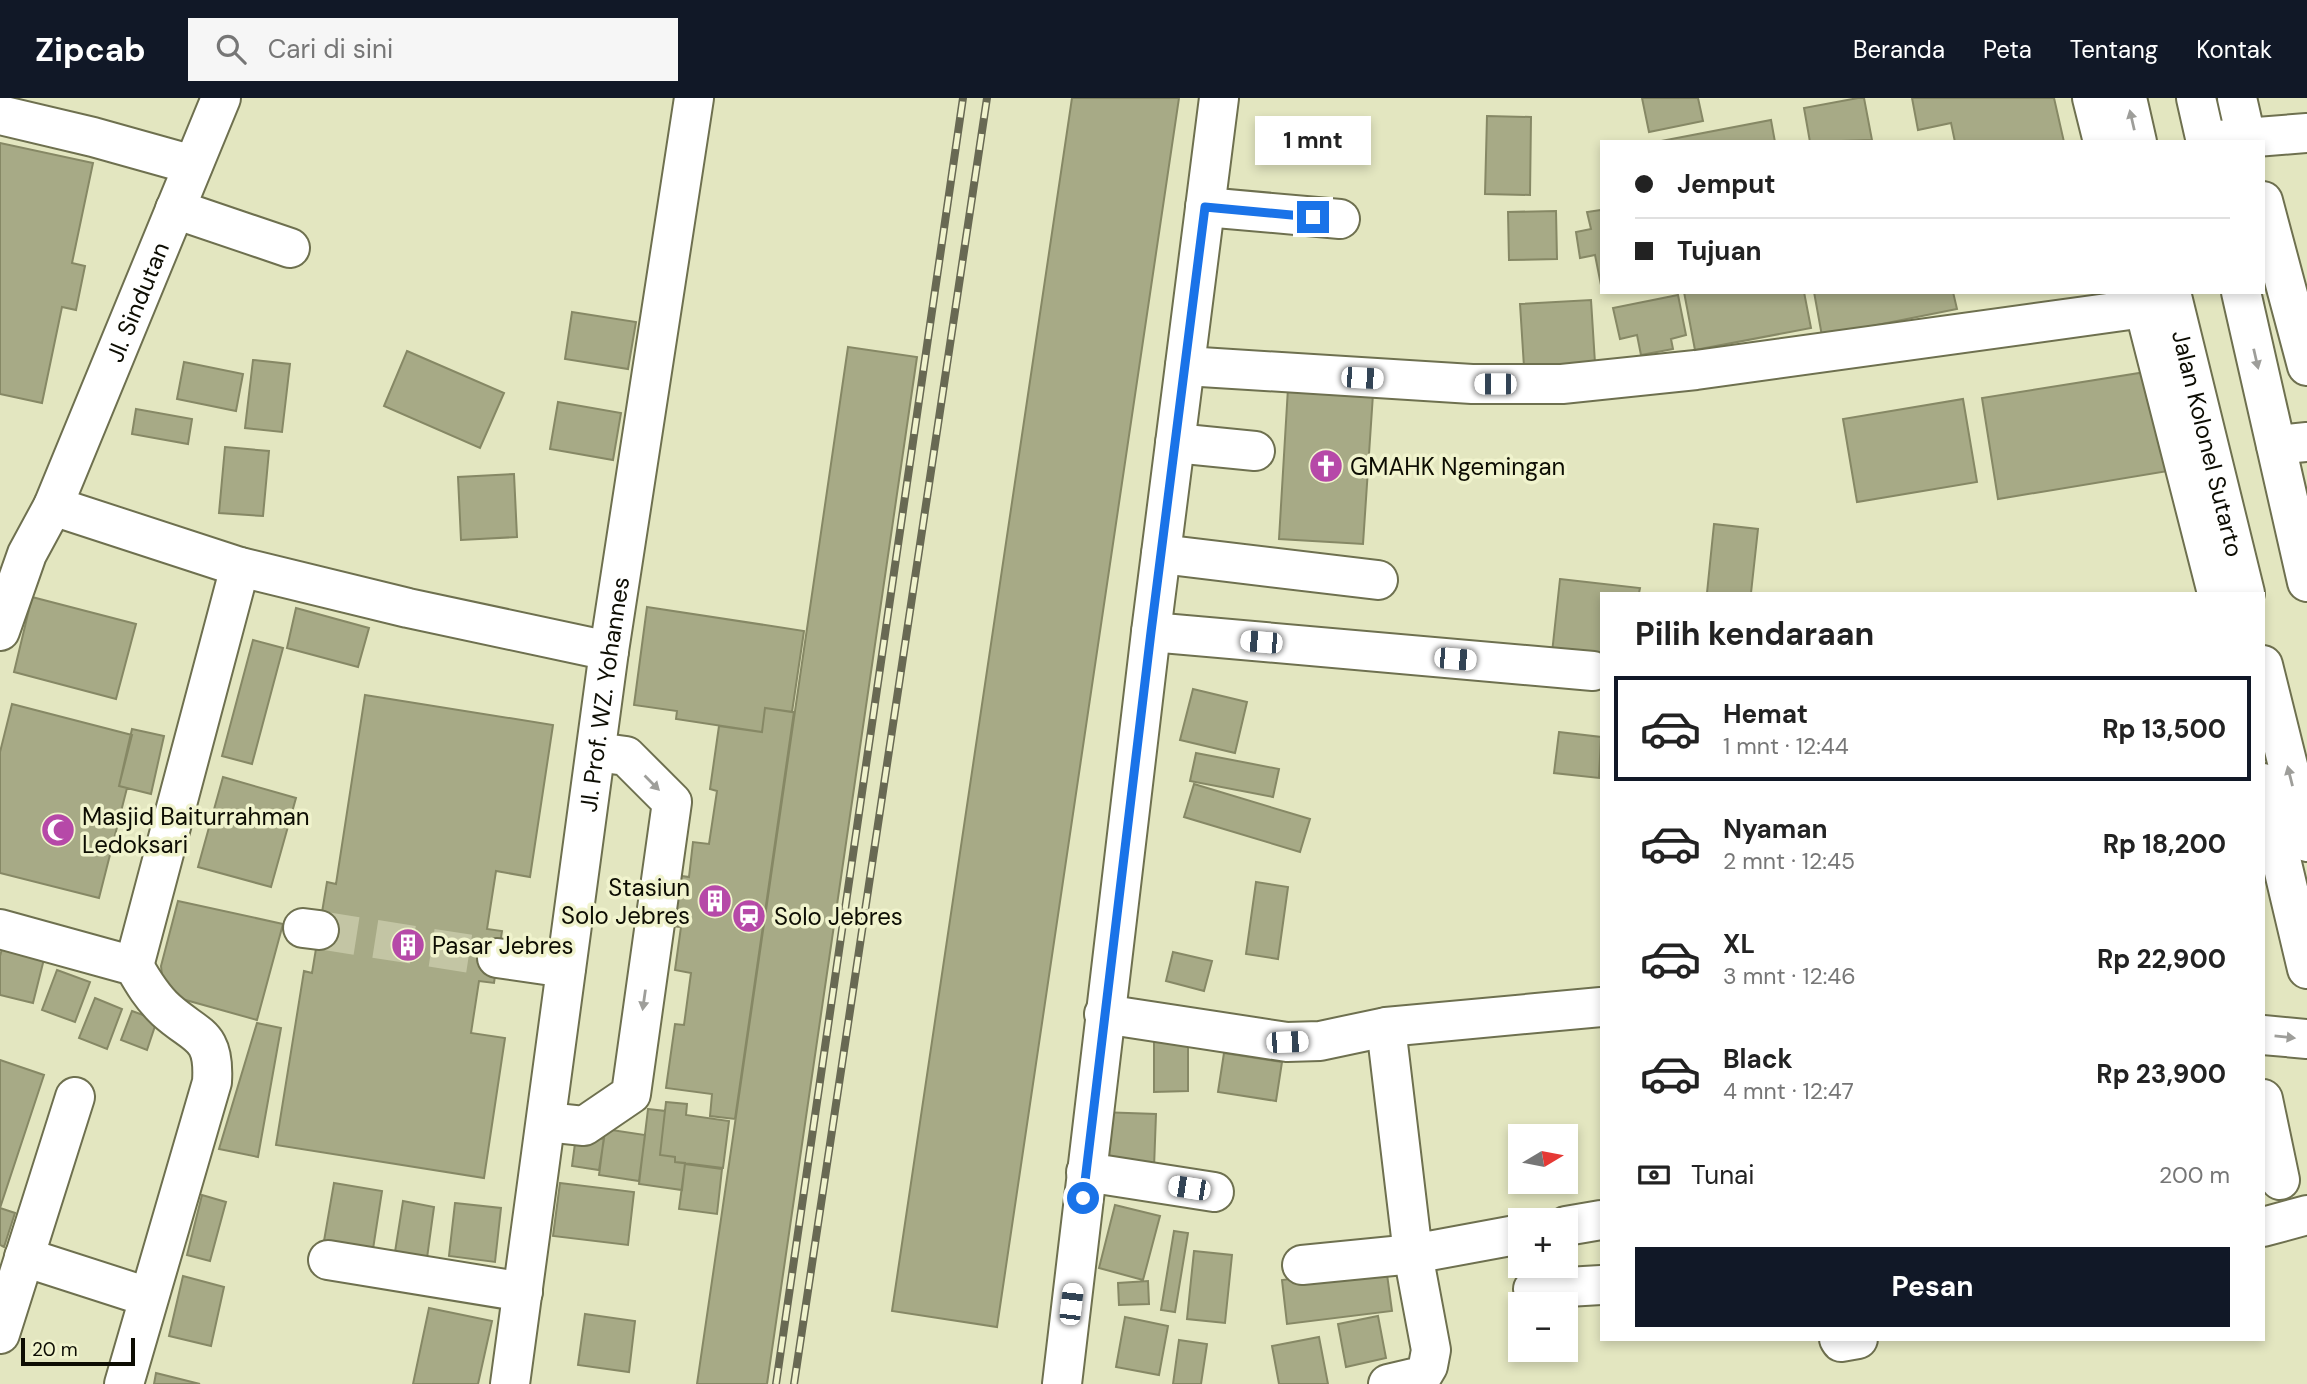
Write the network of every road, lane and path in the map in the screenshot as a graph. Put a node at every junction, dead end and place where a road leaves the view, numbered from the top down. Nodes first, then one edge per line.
1 (221, 98) edge
2 (694, 98) edge
3 (1219, 98) edge
4 (2092, 98) edge
5 (2127, 98) edge
6 (2196, 98) edge
7 (2237, 98) edge
8 (0, 115) edge
9 (2307, 133) edge
10 (2102, 140) edge
11 (2137, 140) edge
12 (2206, 140) edge
13 (2246, 140) edge
14 (193, 165) junction
15 (1205, 207) junction
16 (2265, 208) edge
17 (175, 209) junction
18 (1340, 219) dead end
19 (290, 248) dead end
20 (2242, 294) edge
21 (2157, 299) edge
22 (1185, 366) junction
23 (2307, 366) edge
24 (1175, 443) junction
25 (2292, 443) edge
26 (1255, 451) dead end
27 (2205, 488) junction
28 (53, 506) junction
29 (1161, 554) junction
30 (2305, 566) edge
31 (240, 567) junction
32 (1378, 580) dead end
33 (2217, 592) edge
34 (2245, 592) edge
35 (0, 631) edge
36 (1151, 632) junction
37 (609, 651) junction
38 (1593, 671) dead end
39 (2265, 673) edge
40 (596, 752) junction
41 (2265, 791) edge
42 (2307, 842) edge
43 (0, 929) edge
44 (497, 958) tunnel mouth
45 (134, 966) junction
46 (566, 968) junction
47 (2307, 969) edge
48 (1600, 1007) edge
49 (1104, 1014) junction
50 (1386, 1027) junction
51 (2265, 1035) edge
52 (2307, 1039) edge
53 (75, 1097) dead end
54 (2265, 1107) edge
55 (546, 1122) junction
56 (1086, 1171) junction
57 (2283, 1180) edge
58 (1214, 1192) dead end
59 (2307, 1215) edge
60 (1600, 1220) edge
61 (1578, 1224) edge
62 (2265, 1226) edge
63 (1508, 1236) edge
64 (1413, 1254) junction
65 (24, 1257) junction
66 (328, 1260) dead end
67 (1302, 1265) dead end
68 (1600, 1285) edge
69 (1533, 1289) dead end
70 (523, 1292) junction
71 (148, 1297) junction
72 (0, 1334) edge
73 (124, 1384) edge
74 (510, 1384) edge
75 (1062, 1384) edge
76 (1388, 1384) edge

1 - 14 street, Jl. Sindutan
2 - 37 street, Jl. Prof. WZ. Yohannes
3 - 15 street
4 - 10 street
11 -> 5 street
6 - 12 street
7 - 13 street
8 - 14 street
9 - 13 street
14 - 17 street, Jl. Sindutan
15 - 18 street
15 - 22 street
16 - 23 street
17 - 19 street
17 - 28 street, Jl. Sindutan
20 -> 25 street
21 - 22 street
21 - 27 street, Jalan Kolonel Sutarto
22 - 24 street
24 - 26 street
24 - 29 street
25 - 30 street
27 - 33 street
27 - 34 street, Jalan Kolonel Sutarto
28 - 31 street
28 - 35 street, Jl. Sindutan
29 - 32 street
29 - 36 street
31 - 37 street
31 - 45 street
36 - 38 street
36 - 49 street
37 - 40 street, Jl. Prof. WZ. Yohannes
42 -> 39 street
40 - 46 street, Jl. Prof. WZ. Yohannes
40 -> 55 street
41 - 47 street
43 - 45 street
44 - 46 street
45 - 71 street
46 - 55 street, Jl. Prof. WZ. Yohannes
48 - 50 street
49 - 50 street
49 - 56 street
50 - 64 street
51 -> 52 street
53 - 65 street
54 - 57 street
55 - 70 street, Jl. Prof. WZ. Yohannes
56 - 58 street
56 - 75 street
59 - 62 street
60 - 61 street
63 - 64 street
64 - 67 street
64 - 76 street
65 - 71 street
65 - 72 street
66 - 70 street
68 - 69 street
70 - 74 street, Jl. Prof. WZ. Yohannes
71 - 73 street

